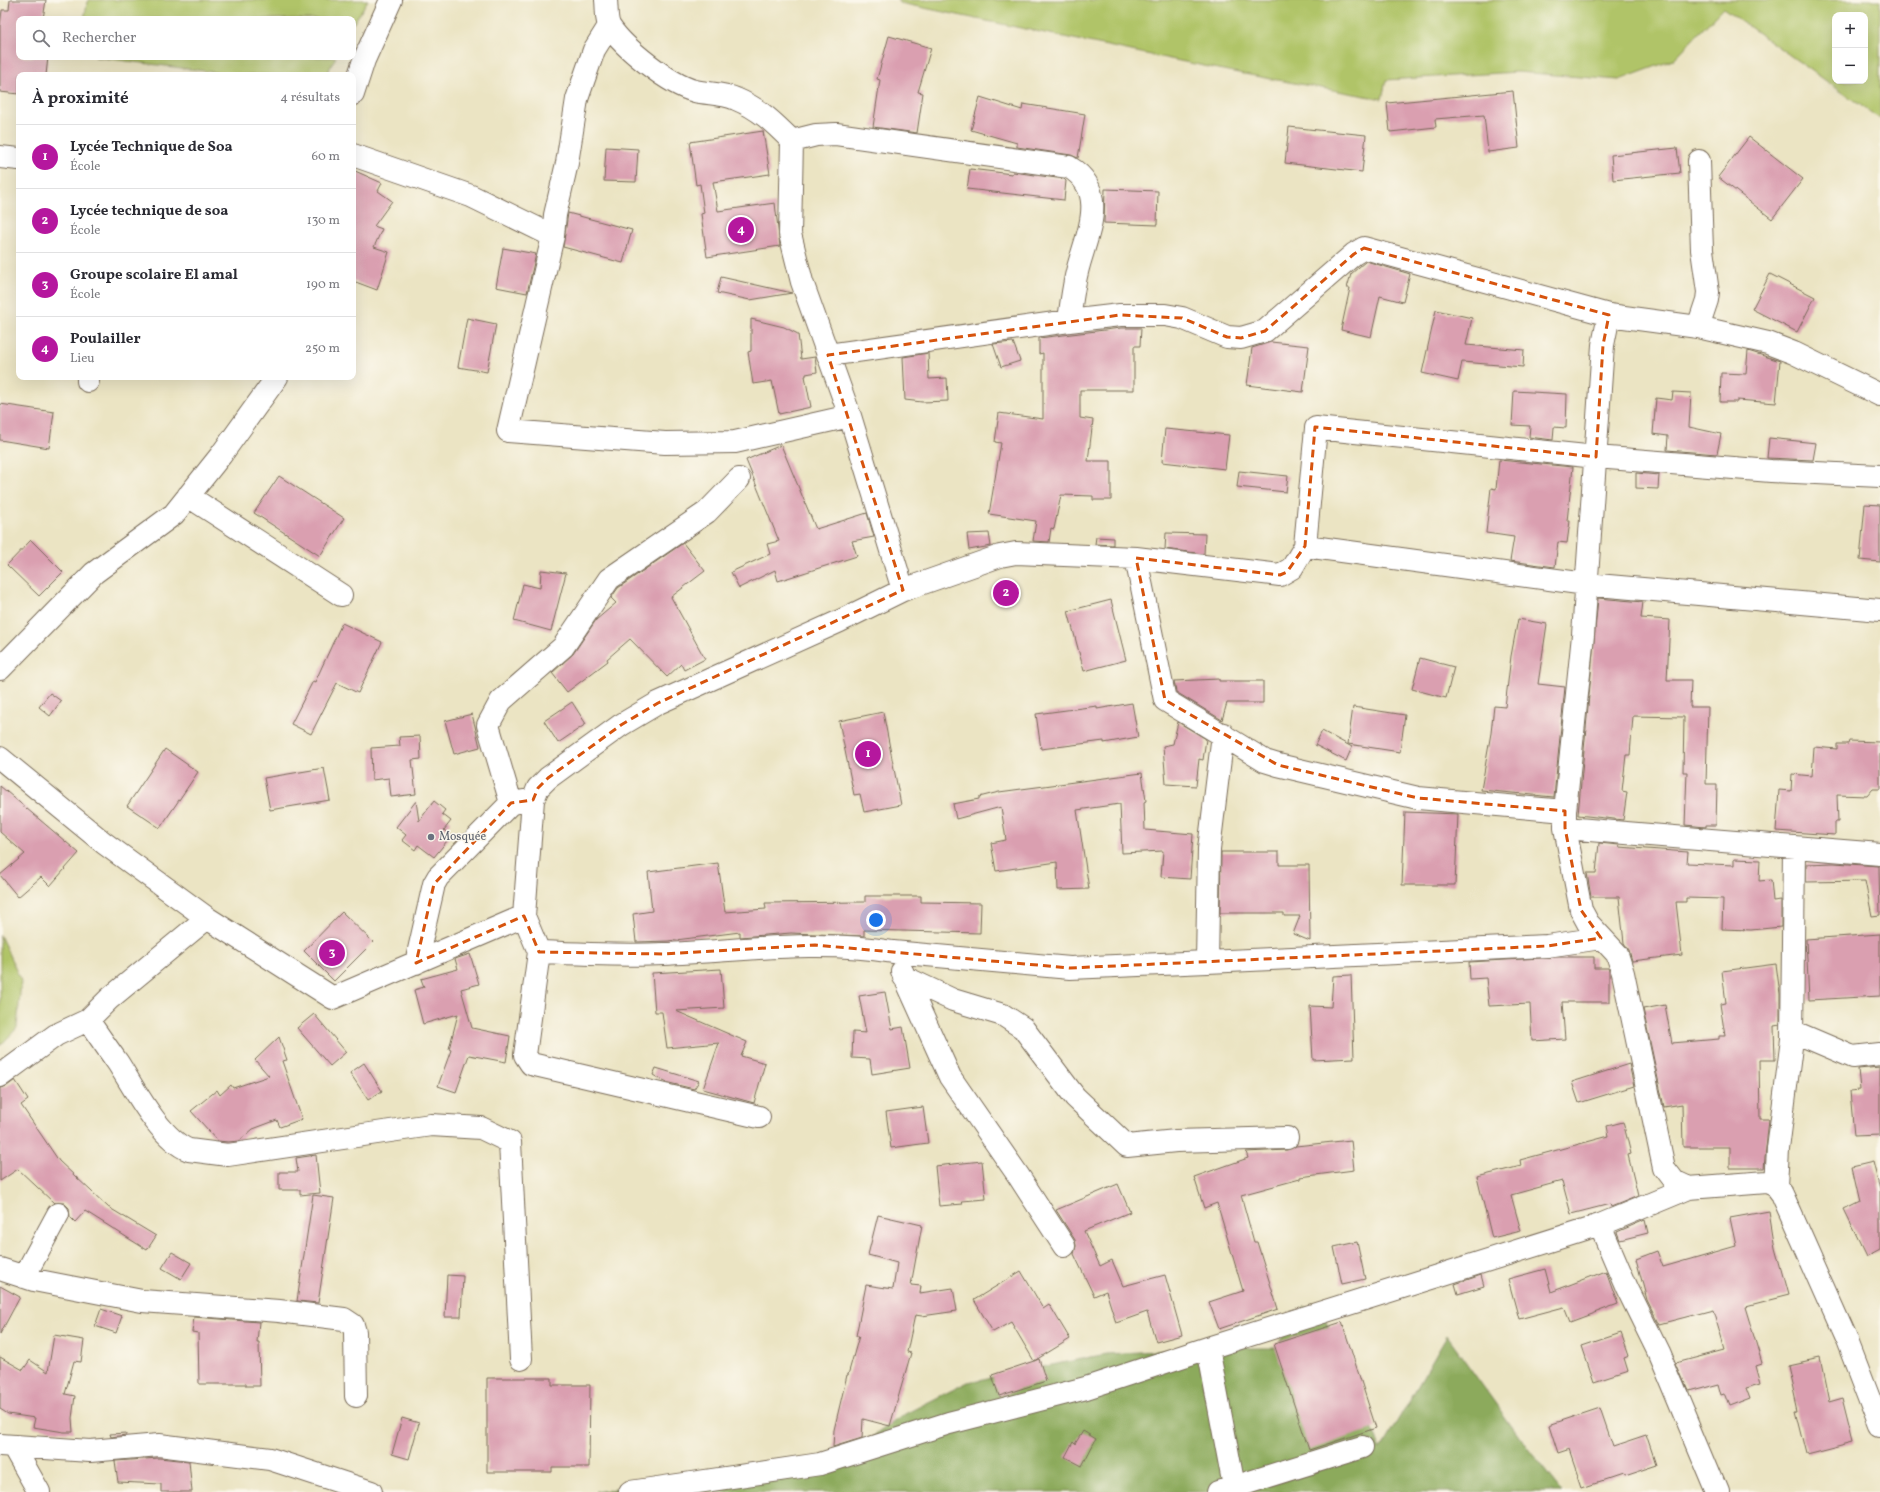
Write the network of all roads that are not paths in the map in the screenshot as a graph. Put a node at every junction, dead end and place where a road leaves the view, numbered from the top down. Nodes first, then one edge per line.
1 (391, 0) edge
2 (606, 0) edge
3 (609, 26) junction
4 (356, 85) edge
5 (792, 141) junction
6 (356, 156) edge
7 (0, 157) edge
8 (16, 159) edge
9 (1699, 161) dead end
10 (553, 236) junction
11 (1609, 315) junction
12 (1069, 321) junction
13 (1698, 326) junction
14 (828, 355) junction
15 (275, 380) edge
16 (1880, 395) edge
17 (850, 416) junction
18 (1596, 457) junction
19 (1880, 476) edge
20 (739, 479) dead end
21 (188, 496) junction
22 (1305, 546) junction
23 (1136, 558) junction
24 (1586, 584) junction
25 (903, 590) junction
26 (341, 595) dead end
27 (1880, 610) edge
28 (0, 670) edge
29 (1223, 734) junction
30 (0, 758) edge
31 (533, 800) junction
32 (511, 803) junction
33 (1565, 820) junction
34 (1794, 847) junction
35 (1880, 854) edge
36 (524, 916) junction
37 (207, 918) junction
38 (1601, 938) junction
39 (539, 952) junction
40 (893, 952) junction
41 (1207, 962) junction
42 (416, 963) junction
43 (904, 977) junction
44 (88, 1020) junction
45 (1792, 1031) junction
46 (1880, 1054) edge
47 (0, 1076) edge
48 (759, 1117) dead end
49 (1287, 1138) dead end
50 (1776, 1186) junction
51 (1689, 1188) junction
52 (58, 1214) dead end
53 (1600, 1226) junction
54 (1064, 1246) dead end
55 (0, 1269) edge
56 (24, 1277) junction
57 (1208, 1348) junction
58 (521, 1358) dead end
59 (356, 1396) dead end
60 (1880, 1426) edge
61 (7, 1445) edge
62 (1362, 1447) dead end
63 (1229, 1490) edge
64 (39, 1492) edge
65 (371, 1492) edge
66 (630, 1492) edge
67 (1717, 1492) edge

1 - 4 street
2 - 3 street
3 - 5 street
3 - 10 street
5 - 12 street
5 - 14 street
6 - 10 street
7 - 8 street
9 - 13 street
10 - 17 street
11 - 12 street
11 - 13 street
11 - 18 street
12 - 14 street
13 - 16 street
14 - 17 street
15 - 21 street
17 - 25 street
18 - 19 street
18 - 22 street
18 - 24 street
20 - 32 street
21 - 26 street
21 - 28 street
22 - 23 street
22 - 24 street
23 - 25 street
23 - 29 street
24 - 27 street
24 - 33 street
25 - 31 street
29 - 33 street
29 - 41 street
30 - 37 street
31 - 32 street
31 - 36 street
32 - 42 street
33 - 34 street
33 - 38 street
34 - 35 street
34 - 45 street
36 - 39 street
36 - 42 street
37 - 42 street
37 - 44 street
38 - 41 street
38 - 51 street
39 - 40 street
39 - 48 street
40 - 41 street
40 - 43 street
43 - 49 street
43 - 54 street
44 - 47 street
44 - 58 street
45 - 46 street
45 - 50 street
50 - 51 street
50 - 60 street
51 - 53 street
52 - 56 street
53 - 57 street
53 - 67 street
55 - 56 street
56 - 59 street
57 - 63 street
57 - 66 street
61 - 64 street
61 - 65 street
62 - 63 street

